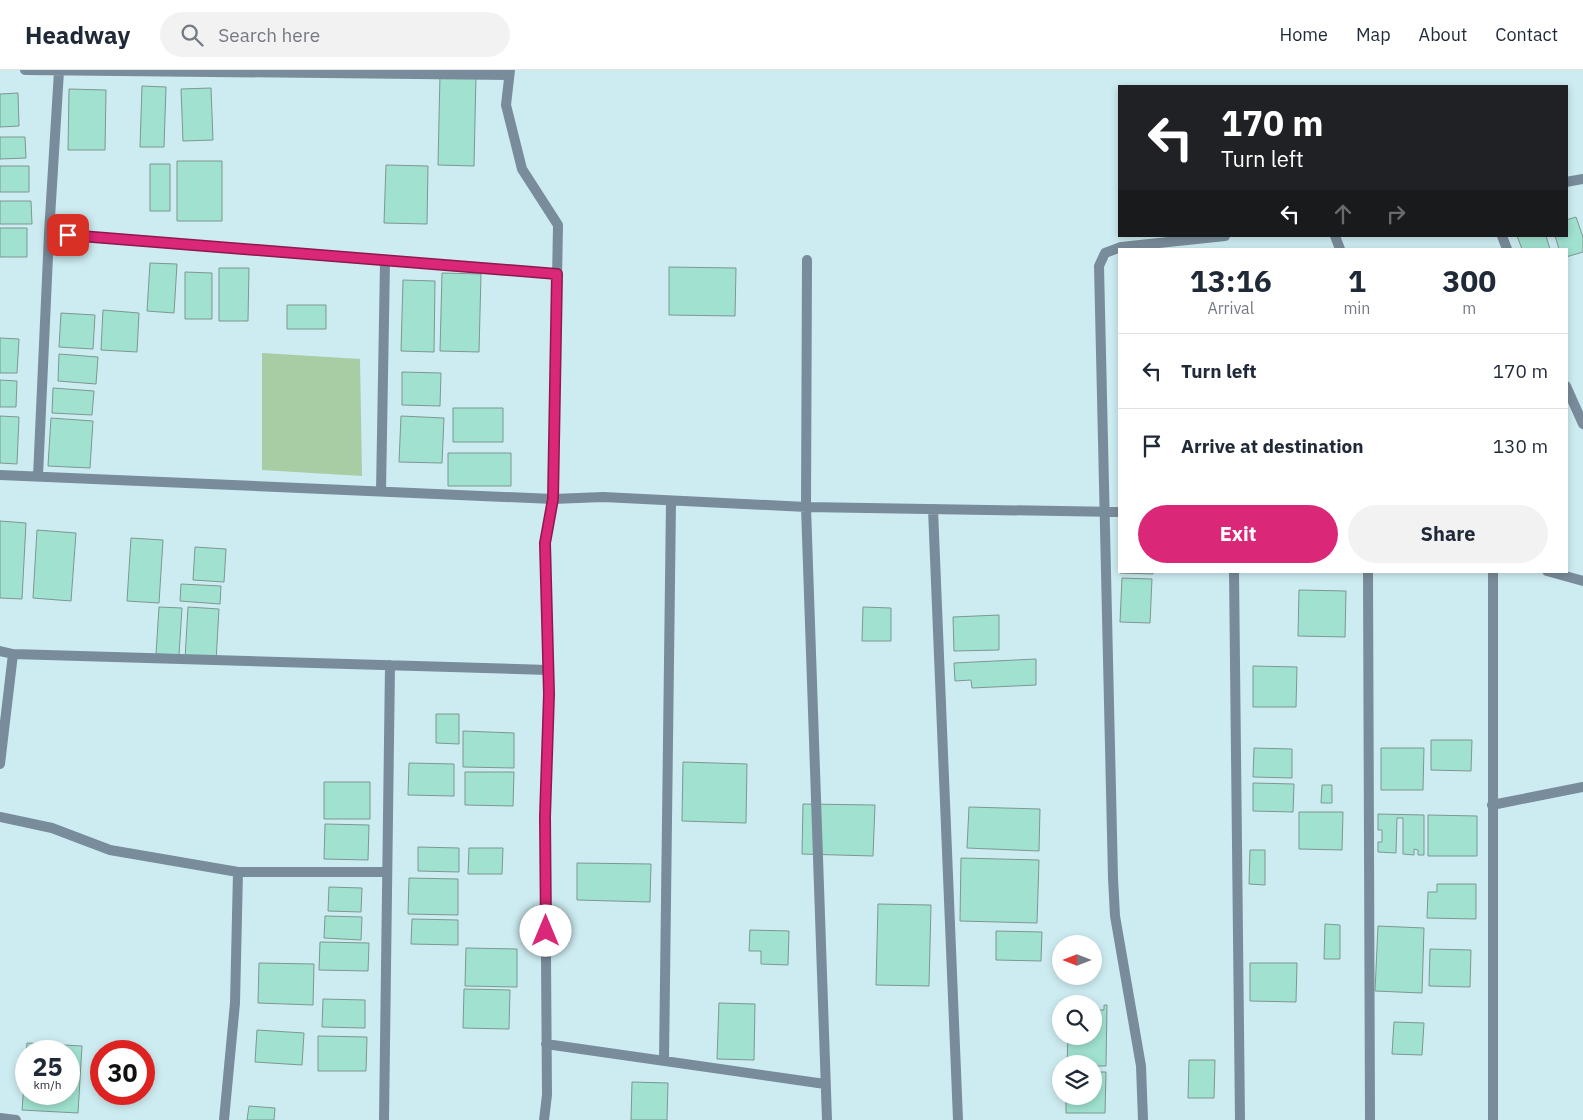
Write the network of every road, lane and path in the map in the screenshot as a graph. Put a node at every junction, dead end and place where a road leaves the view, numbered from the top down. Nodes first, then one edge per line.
1 (25, 70) edge
2 (58, 71) junction
3 (510, 72) edge
4 (1583, 179) edge
5 (1568, 182) edge
6 (49, 234) junction
7 (1220, 237) edge
8 (1118, 248) edge
9 (1118, 248) edge
10 (807, 260) dead end
11 (385, 262) junction
12 (557, 274) junction
13 (1568, 390) edge
14 (1583, 424) edge
15 (0, 475) edge
16 (38, 476) junction
17 (381, 492) junction
18 (553, 499) junction
19 (671, 501) junction
20 (806, 507) junction
21 (933, 509) junction
22 (1104, 512) junction
23 (1118, 512) edge
24 (1234, 573) edge
25 (1368, 573) edge
26 (1493, 573) edge
27 (1554, 573) edge
28 (1583, 581) edge
29 (0, 652) edge
30 (13, 654) junction
31 (390, 665) junction
32 (548, 670) junction
33 (0, 764) edge
34 (1583, 787) edge
35 (1492, 805) junction
36 (0, 817) edge
37 (238, 872) junction
38 (386, 872) junction
39 (546, 1044) junction
40 (664, 1061) junction
41 (825, 1084) junction
42 (0, 1118) edge
43 (16, 1120) edge
44 (224, 1120) edge
45 (384, 1120) edge
46 (544, 1120) edge
47 (826, 1120) edge
48 (958, 1120) edge
49 (1142, 1120) edge
50 (1240, 1120) edge
51 (1370, 1120) edge
52 (1493, 1120) edge

1 - 2 street
2 - 3 street
2 - 6 street
3 - 12 street
4 - 5 street
6 - 11 street
6 - 16 street
7 - 9 street
8 - 22 street
10 - 20 street
11 - 12 street
11 - 17 street
12 - 18 street
13 - 14 street
15 - 16 street
16 - 17 street
17 - 18 street
18 - 19 street
18 - 32 street
19 - 20 street
19 - 40 street
20 - 21 street
20 - 41 street
21 - 22 street
21 - 48 street
22 - 23 street
22 - 49 street
24 - 50 street
25 - 51 street
26 - 35 street
27 - 28 street
29 - 30 street
30 - 31 street
30 - 33 street
31 - 32 street
31 - 38 street
32 - 39 street
34 - 35 street
35 - 52 street
36 - 37 street
37 - 38 street
37 - 44 street
38 - 45 street
39 - 40 street
39 - 46 street
40 - 41 street
41 - 47 street
42 - 43 street

